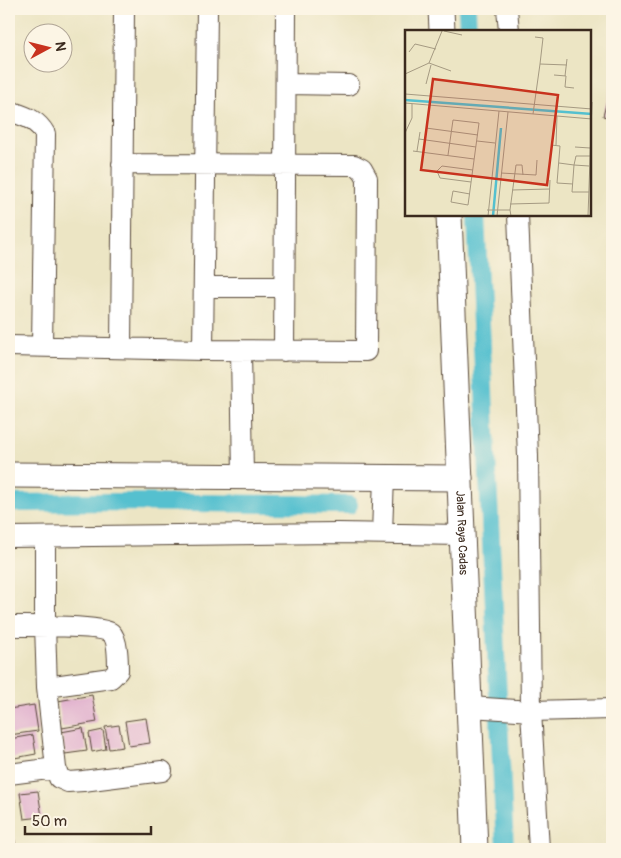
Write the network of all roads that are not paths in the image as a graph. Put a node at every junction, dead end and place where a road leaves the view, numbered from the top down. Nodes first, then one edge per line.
1 (124, 9) edge
2 (207, 9) edge
3 (286, 9) edge
4 (441, 9) edge
5 (508, 9) edge
6 (442, 30) edge
7 (509, 30) edge
8 (286, 84) junction
9 (350, 85) dead end
10 (9, 110) edge
11 (122, 164) junction
12 (205, 165) junction
13 (285, 165) junction
14 (449, 216) edge
15 (518, 216) edge
16 (204, 287) junction
17 (284, 287) junction
18 (9, 346) edge
19 (42, 346) junction
20 (121, 348) junction
21 (203, 350) junction
22 (240, 350) junction
23 (284, 351) junction
24 (9, 475) edge
25 (243, 476) junction
26 (384, 477) junction
27 (460, 478) junction
28 (382, 534) junction
29 (463, 535) junction
30 (9, 537) edge
31 (45, 537) junction
32 (44, 625) junction
33 (9, 626) edge
34 (47, 687) junction
35 (478, 708) junction
36 (612, 709) edge
37 (531, 711) junction
38 (56, 768) junction
39 (162, 771) dead end
40 (9, 774) edge
41 (475, 849) edge
42 (539, 849) edge

1 - 11 street
2 - 12 street
3 - 8 street
4 - 6 street
5 - 7 street
8 - 9 street
8 - 13 street
10 - 19 street
11 - 12 street
11 - 20 street
12 - 13 street
12 - 16 street
13 - 17 street
13 - 23 street
14 - 27 street, Jalan Raya Cadas
15 - 37 street
16 - 17 street
16 - 21 street
17 - 23 street
18 - 19 street
19 - 20 street
20 - 21 street
21 - 22 street
22 - 23 street
22 - 25 street
24 - 25 street
25 - 26 street
26 - 27 street
26 - 28 street
27 - 29 street, Jalan Raya Cadas
28 - 29 street
28 - 31 street
29 - 35 street, Jalan Raya Cadas
30 - 31 street
31 - 32 street
32 - 33 street
32 - 34 street
32 - 34 street
34 - 38 street
35 - 37 street
35 - 41 street, Jalan Raya Cadas
36 - 37 street
37 - 42 street
38 - 39 street
38 - 40 street

